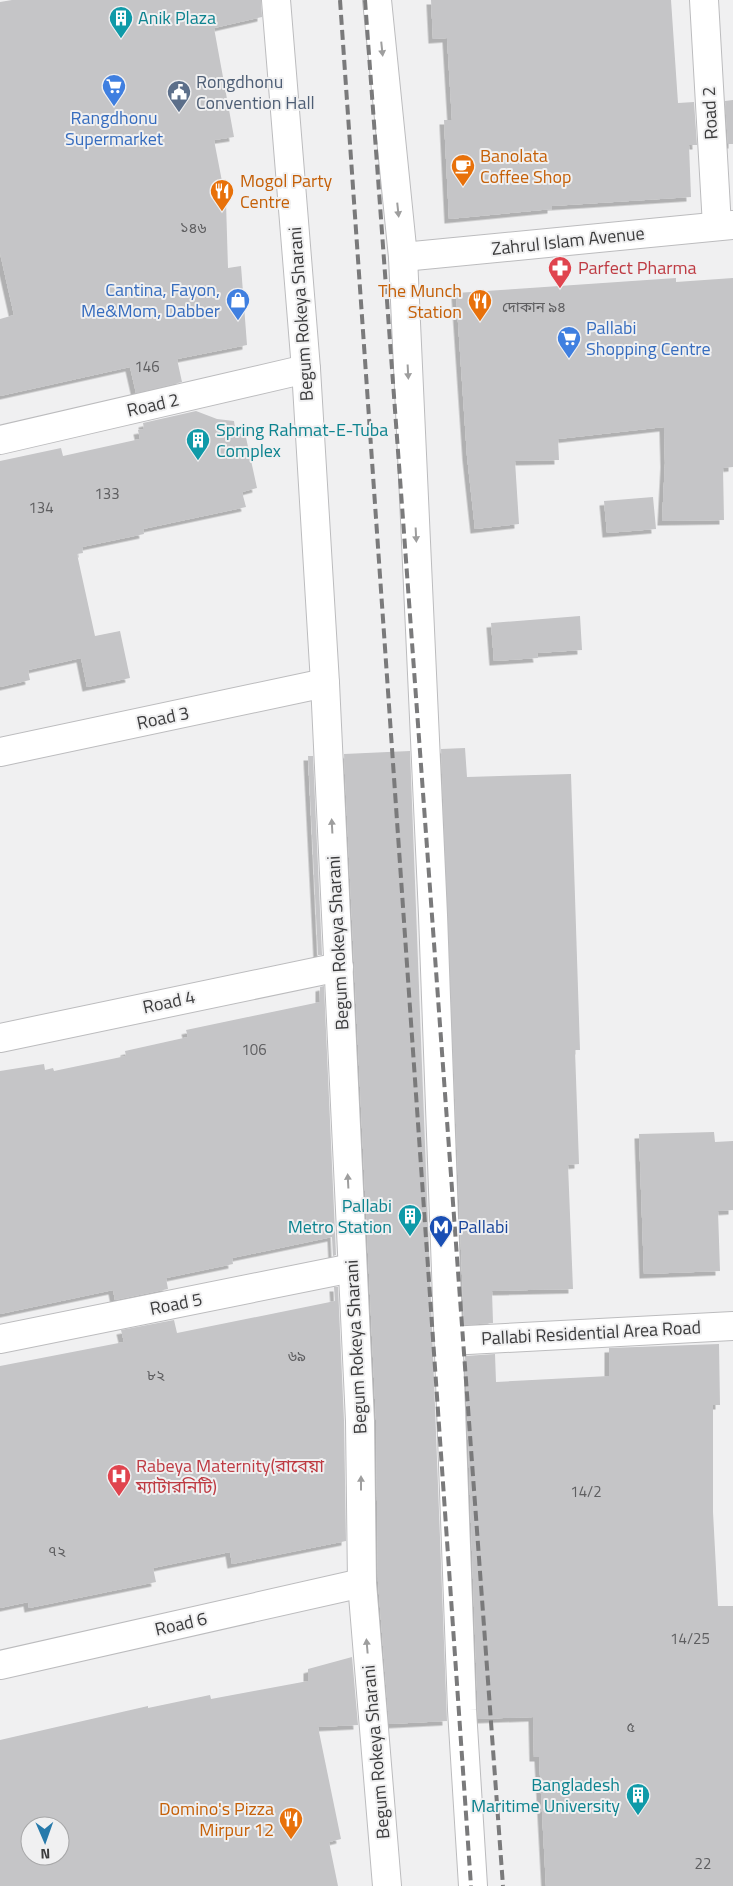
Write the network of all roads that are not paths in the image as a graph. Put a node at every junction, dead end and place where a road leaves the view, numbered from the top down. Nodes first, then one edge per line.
1 (276, 0) edge
2 (377, 0) edge
3 (704, 0) edge
4 (725, 225) edge
5 (403, 257) junction
6 (306, 370) junction
7 (0, 440) edge
8 (325, 683) junction
9 (0, 752) edge
10 (339, 967) junction
11 (0, 1038) edge
12 (352, 1268) junction
13 (733, 1326) edge
14 (0, 1339) edge
15 (450, 1342) junction
16 (362, 1583) junction
17 (0, 1665) edge
18 (387, 1886) edge
19 (473, 1886) edge

1 - 6 main road, Begum Rokeya Sharani
2 -> 5 main road
3 - 4 main road, Road 2
4 - 5 main road, Zahrul Islam Avenue
5 -> 15 main road
6 - 7 main road, Road 2
6 - 8 main road, Begum Rokeya Sharani
8 - 9 main road, Road 3
10 -> 8 main road, Begum Rokeya Sharani
10 - 11 main road, Road 4
12 -> 10 main road, Begum Rokeya Sharani
12 - 14 main road, Road 5
16 -> 12 main road, Begum Rokeya Sharani
13 - 15 main road, Pallabi Residential Area Road
15 - 19 main road
16 - 17 main road, Road 6
18 -> 16 main road, Begum Rokeya Sharani

